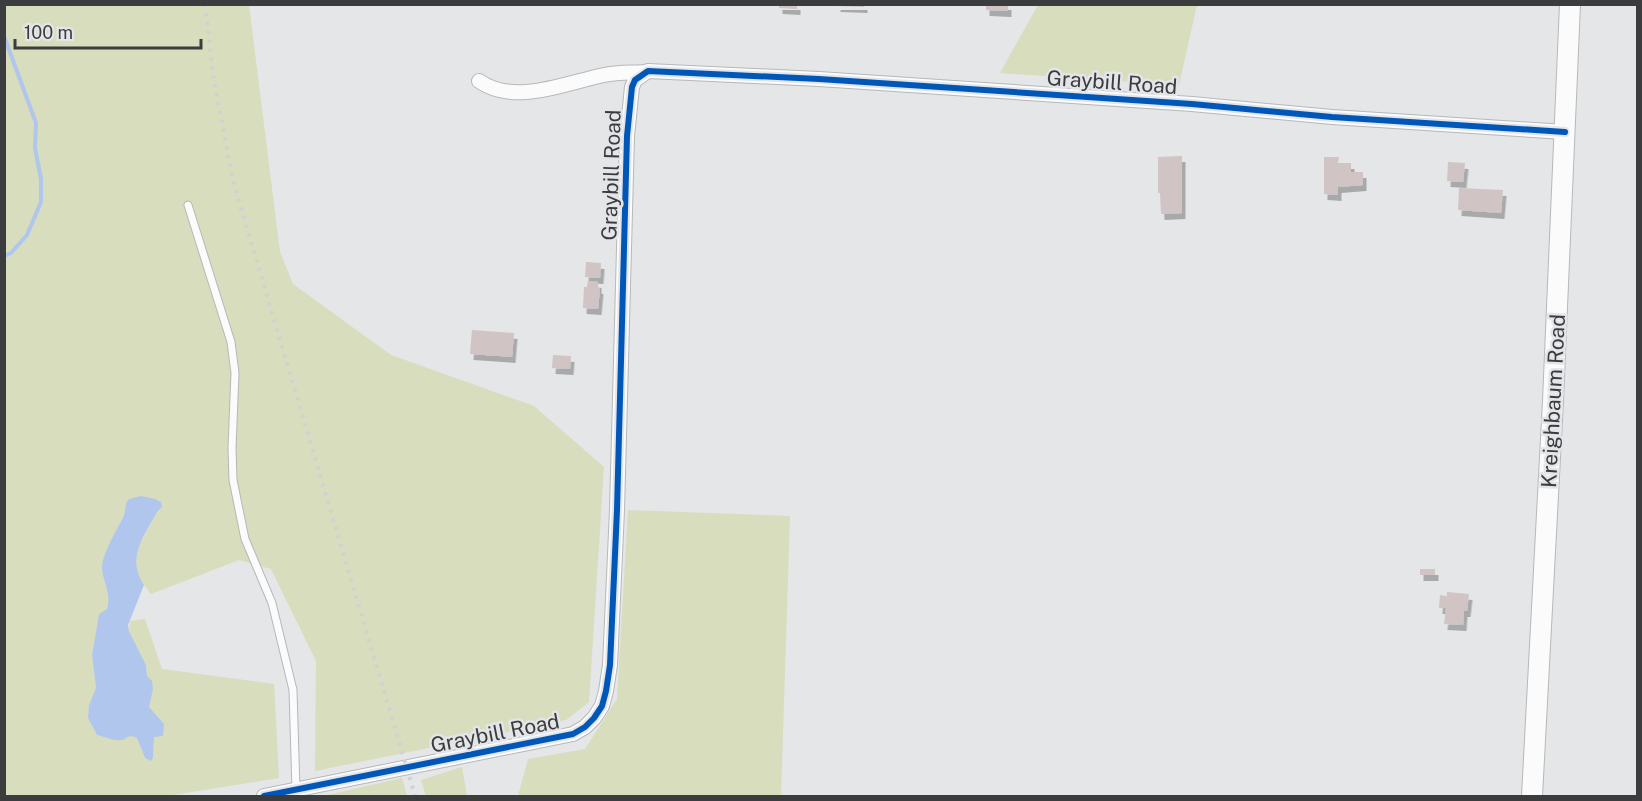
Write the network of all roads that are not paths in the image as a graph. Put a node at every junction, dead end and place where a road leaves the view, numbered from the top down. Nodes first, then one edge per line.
1 (1570, 4) edge
2 (648, 71) junction
3 (478, 81) dead end
4 (1565, 132) junction
5 (188, 205) dead end
6 (296, 790) junction
7 (264, 796) edge
8 (1532, 796) edge

1 - 4 street, Kreighbaum Road
2 - 3 street
2 - 4 street, Graybill Road
2 - 6 street, Graybill Road
4 - 8 street, Kreighbaum Road
5 - 6 lane
6 - 7 street, Graybill Road

